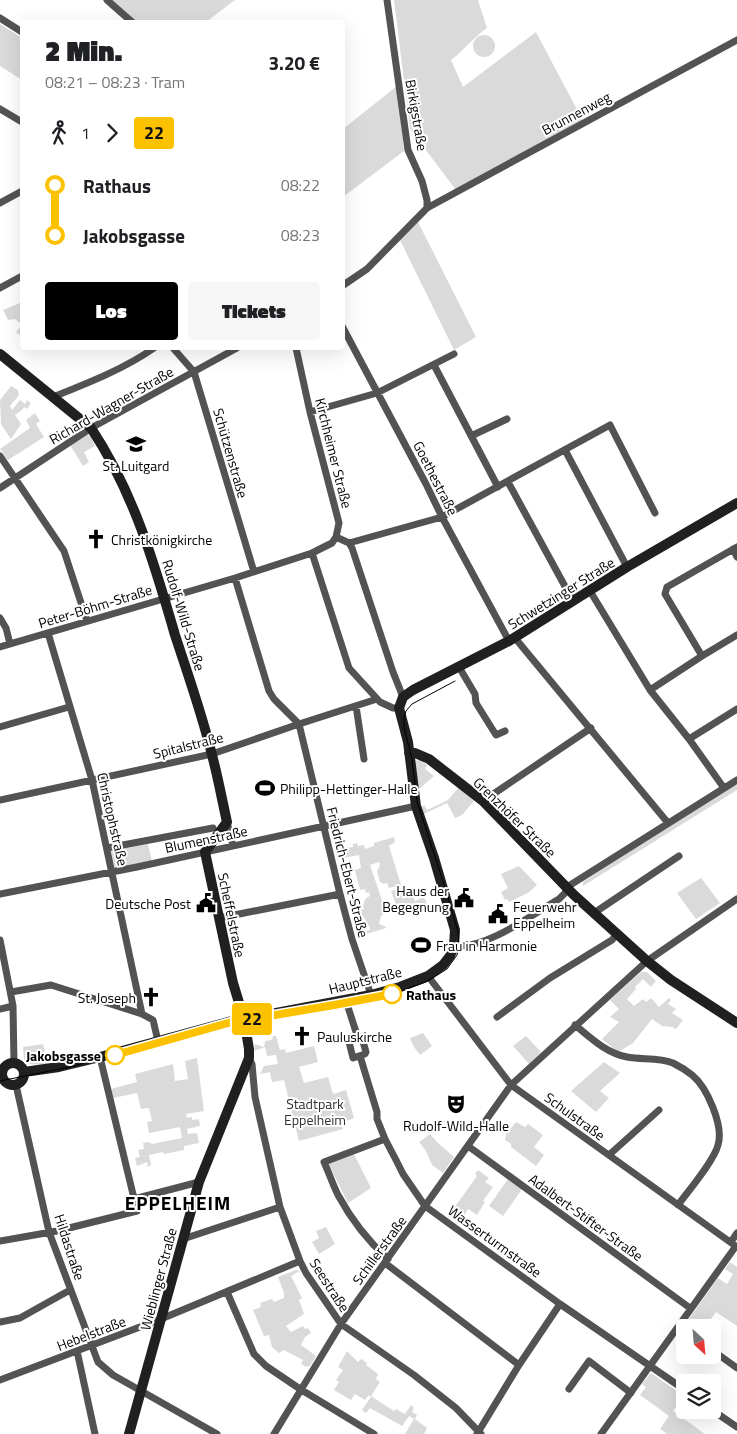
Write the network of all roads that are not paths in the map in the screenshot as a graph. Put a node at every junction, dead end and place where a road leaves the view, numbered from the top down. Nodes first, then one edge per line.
1 (107, 0) edge
2 (387, 0) edge
3 (0, 18) edge
4 (130, 20) edge
5 (20, 31) edge
6 (737, 40) edge
7 (0, 109) edge
8 (20, 121) edge
9 (20, 192) edge
10 (0, 203) edge
11 (427, 208) junction
12 (20, 277) edge
13 (345, 284) edge
14 (0, 288) edge
15 (345, 332) edge
16 (151, 350) edge
17 (175, 350) edge
18 (233, 350) edge
19 (296, 350) edge
20 (0, 354) edge
21 (454, 354) dead end
22 (434, 365) junction
23 (194, 372) junction
24 (377, 393) junction
25 (53, 396) junction
26 (310, 412) junction
27 (507, 419) dead end
28 (91, 428) junction
29 (472, 436) junction
30 (565, 450) junction
31 (0, 456) edge
32 (15, 477) junction
33 (508, 482) junction
34 (498, 487) junction
35 (0, 488) edge
36 (737, 503) edge
37 (655, 513) dead end
38 (442, 517) junction
39 (336, 537) junction
40 (349, 543) junction
41 (735, 548) edge
42 (312, 553) junction
43 (737, 557) edge
44 (627, 567) junction
45 (254, 572) junction
46 (235, 578) junction
47 (590, 591) junction
48 (164, 598) junction
49 (573, 601) junction
50 (0, 618) edge
51 (87, 621) junction
52 (48, 633) junction
53 (737, 635) edge
54 (512, 640) junction
55 (10, 644) junction
56 (0, 647) edge
57 (702, 656) junction
58 (459, 667) junction
59 (650, 690) junction
60 (378, 699) junction
61 (401, 703) junction
62 (356, 706) junction
63 (69, 707) junction
64 (737, 709) edge
65 (299, 724) junction
66 (0, 727) edge
67 (591, 728) junction
68 (505, 731) dead end
69 (689, 738) junction
70 (409, 753) junction
71 (212, 754) junction
72 (364, 759) dead end
73 (92, 780) junction
74 (737, 780) edge
75 (724, 788) junction
76 (0, 800) edge
77 (483, 801) junction
78 (416, 806) junction
79 (227, 822) junction
80 (668, 823) junction
81 (324, 826) junction
82 (213, 828) dead end
83 (233, 846) junction
84 (107, 848) junction
85 (205, 852) junction
86 (679, 856) dead end
87 (112, 872) junction
88 (567, 887) junction
89 (0, 894) edge
90 (340, 894) junction
91 (737, 899) edge
92 (594, 913) junction
93 (219, 918) junction
94 (618, 934) junction
95 (0, 940) edge
96 (454, 946) junction
97 (647, 961) junction
98 (428, 976) junction
99 (11, 992) junction
100 (371, 995) junction
101 (347, 1004) dead end
102 (13, 1006) junction
103 (0, 1009) edge
104 (146, 1016) junction
105 (497, 1017) dead end
106 (244, 1018) junction
107 (737, 1023) edge
108 (576, 1025) junction
109 (158, 1040) junction
110 (349, 1042) dead end
111 (360, 1056) junction
112 (100, 1057) junction
113 (249, 1058) junction
114 (14, 1063) junction
115 (24, 1072) junction
116 (2, 1080) edge
117 (16, 1085) junction
118 (511, 1085) junction
119 (660, 1110) dead end
120 (385, 1140) junction
121 (468, 1146) junction
122 (609, 1155) junction
123 (199, 1182) junction
124 (134, 1198) junction
125 (678, 1205) junction
126 (425, 1206) junction
127 (280, 1207) junction
128 (49, 1232) junction
129 (737, 1233) edge
130 (183, 1239) junction
131 (0, 1241) edge
132 (734, 1245) edge
133 (386, 1261) junction
134 (300, 1262) junction
135 (70, 1290) junction
136 (227, 1292) junction
137 (560, 1304) junction
138 (690, 1308) junction
139 (161, 1319) junction
140 (686, 1319) edge
141 (0, 1322) edge
142 (341, 1324) junction
143 (676, 1335) edge
144 (92, 1346) junction
145 (77, 1351) junction
146 (721, 1356) edge
147 (519, 1365) junction
148 (650, 1366) junction
149 (737, 1368) edge
150 (0, 1380) edge
151 (676, 1384) edge
152 (300, 1389) junction
153 (569, 1390) dead end
154 (142, 1391) junction
155 (631, 1393) junction
156 (721, 1416) edge
157 (737, 1427) edge
158 (478, 1433) edge
159 (95, 1434) edge
160 (129, 1434) edge
161 (217, 1434) edge
162 (274, 1434) edge
163 (374, 1434) edge
164 (601, 1434) edge

1 - 4 street
2 - 11 street, Birkigstraße
3 - 5 street
6 - 11 street, Brunnenweg
7 - 8 street
9 - 10 street
11 - 13 street
12 - 14 street
15 - 24 street, Goethestraße
16 - 25 street
17 - 23 street, Schützenstraße
18 - 23 street, Richard-Wagner-Straße
19 - 26 street, Kirchheimer Straße
20 - 25 street, Rudolf-Wild-Straße
21 - 22 street
22 - 24 street
22 - 29 street
23 - 28 street, Richard-Wagner-Straße
23 - 45 street, Schützenstraße
24 - 26 street
24 - 38 street, Goethestraße
25 - 28 street, Rudolf-Wild-Straße
26 - 39 street, Kirchheimer Straße
27 - 29 street
28 - 32 street, Richard-Wagner-Straße
28 - 48 street, Rudolf-Wild-Straße
29 - 34 street
30 - 33 street
30 - 37 street
30 - 44 street
31 - 32 street
32 - 35 street, Richard-Wagner-Straße
32 - 51 street
33 - 34 street
33 - 49 street
34 - 38 street
36 - 44 street, Schwetzinger Straße
38 - 40 street
38 - 54 street, Goethestraße
39 - 40 street
39 - 42 street, Peter-Böhm-Straße
40 - 61 street
41 - 43 street
41 - 57 street
42 - 45 street, Peter-Böhm-Straße
42 - 60 street
44 - 47 street, Schwetzinger Straße
45 - 46 street, Peter-Böhm-Straße
46 - 48 street, Peter-Böhm-Straße
46 - 65 street
47 - 49 street, Schwetzinger Straße
47 - 59 street
48 - 51 street, Peter-Böhm-Straße
48 - 71 street, Rudolf-Wild-Straße
49 - 54 street, Schwetzinger Straße
50 - 55 street
51 - 52 street, Peter-Böhm-Straße
52 - 55 street, Peter-Böhm-Straße
52 - 63 street, Christophstraße
53 - 57 street
54 - 58 street, Schwetzinger Straße
54 - 67 street, Goethestraße
55 - 56 street, Peter-Böhm-Straße
57 - 59 street
58 - 61 street, Schwetzinger Straße
58 - 68 street
59 - 69 street
60 - 61 street
60 - 62 street, Spitalstraße
61 - 70 street
62 - 65 street, Spitalstraße
62 - 72 street
63 - 66 street
63 - 73 street, Christophstraße
64 - 69 street
65 - 71 street, Spitalstraße
65 - 81 street, Friedrich-Ebert-Straße
67 - 77 street
67 - 80 street, Goethestraße
69 - 75 street
70 - 77 street, Grenzhöfer Straße
70 - 78 street
71 - 73 street, Spitalstraße
71 - 79 street, Rudolf-Wild-Straße
73 - 76 street, Spitalstraße
73 - 84 street, Christophstraße
74 - 75 street
75 - 80 street
77 - 88 street, Grenzhöfer Straße
78 - 81 street, Blumenstraße
78 - 96 street
79 - 83 street, Rudolf-Wild-Straße
79 - 85 street
80 - 88 street
81 - 83 street, Blumenstraße
81 - 90 street, Friedrich-Ebert-Straße
82 - 84 street
83 - 85 street, Blumenstraße
84 - 87 street, Christophstraße
85 - 87 street, Blumenstraße
85 - 93 street, Scheffelstraße
86 - 92 street
87 - 89 street, Blumenstraße
87 - 104 street, Christophstraße
88 - 92 street, Grenzhöfer Straße
88 - 96 street
90 - 93 street
90 - 100 street, Friedrich-Ebert-Straße
91 - 97 street, Schillerstraße
92 - 94 street, Grenzhöfer Straße
93 - 106 street, Scheffelstraße
94 - 97 street, Grenzhöfer Straße
94 - 105 street
95 - 99 street
96 - 98 street, Hauptstraße
97 - 107 street, Grenzhöfer Straße
97 - 108 street, Schillerstraße
98 - 100 street, Hauptstraße
98 - 118 street, Schulstraße
99 - 102 street
99 - 104 street
100 - 106 street, Hauptstraße
101 - 111 street, Wasserturmstraße
102 - 103 street
102 - 114 street
104 - 109 street, Christophstraße
106 - 109 street, Hauptstraße
106 - 113 street, Wieblinger Straße
108 - 118 street, Schillerstraße
108 - 125 street
109 - 112 street, Hauptstraße
110 - 111 street, Wasserturmstraße
111 - 120 street, Wasserturmstraße
112 - 115 street, Hauptstraße
112 - 124 street
113 - 123 street, Wieblinger Straße
113 - 127 street, Seestraße
114 - 115 street
114 - 116 street
115 - 117 street
116 - 117 street
117 - 128 street, Hildastraße
118 - 121 street, Schillerstraße
118 - 122 street, Schulstraße
119 - 122 street
120 - 126 street, Wasserturmstraße
120 - 133 street
121 - 126 street, Schillerstraße
121 - 138 street, Adalbert-Stifter-Straße
122 - 125 street, Schulstraße
123 - 124 street
123 - 130 street, Wieblinger Straße
124 - 128 street
125 - 132 street, Schulstraße
126 - 133 street, Schillerstraße
126 - 137 street, Wasserturmstraße
127 - 130 street
127 - 134 street, Seestraße
128 - 131 street
128 - 135 street, Hildastraße
129 - 132 street
130 - 139 street, Wieblinger Straße
132 - 138 street
133 - 142 street, Schillerstraße
133 - 147 street
134 - 136 street, Hebelstraße
134 - 142 street, Seestraße
135 - 141 street
135 - 144 street, Hildastraße
136 - 139 street, Hebelstraße
136 - 152 street
137 - 147 street
137 - 148 street, Wasserturmstraße
138 - 140 street
139 - 144 street, Hebelstraße
139 - 154 street, Wieblinger Straße
142 - 152 street, Schillerstraße
142 - 158 street, Seestraße
143 - 148 street
144 - 145 street, Hebelstraße
144 - 154 street, Hildastraße
145 - 150 street, Hebelstraße
145 - 159 street
146 - 149 street
147 - 158 street
148 - 151 street, Wasserturmstraße
148 - 155 street
152 - 162 street, Schillerstraße
152 - 163 street
153 - 155 street
154 - 160 street, Wieblinger Straße
154 - 161 street, Hildastraße
155 - 164 street
156 - 157 street

